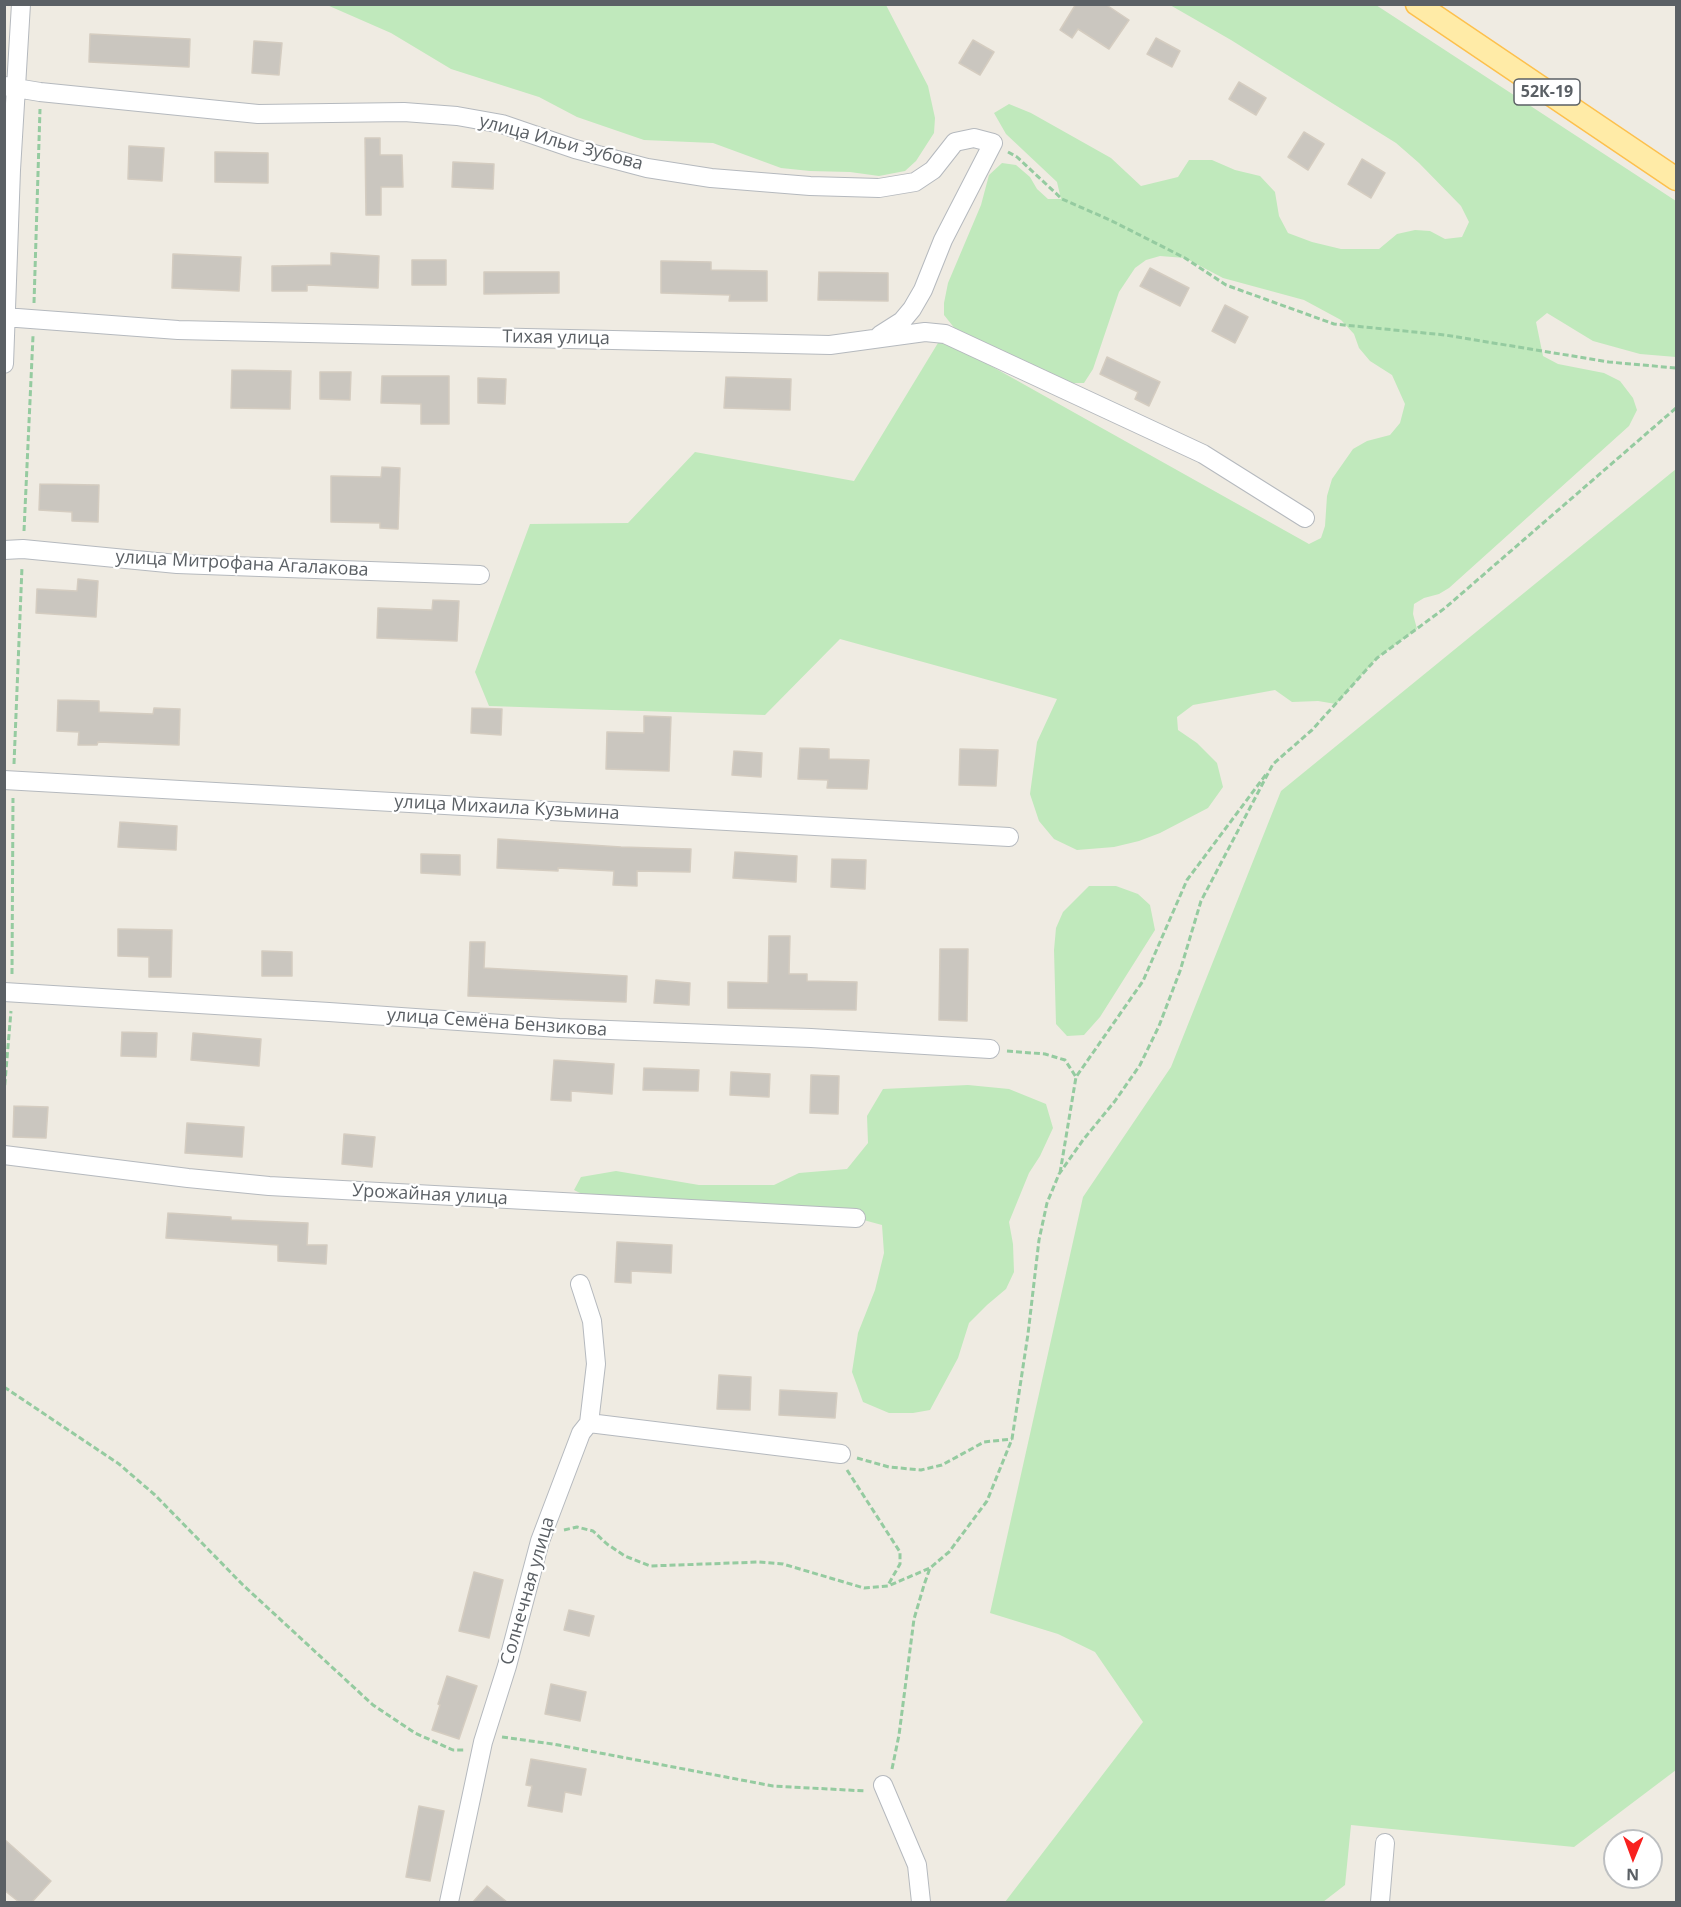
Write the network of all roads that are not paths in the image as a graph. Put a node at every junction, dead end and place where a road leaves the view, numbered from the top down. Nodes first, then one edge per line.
1 (21, 4) edge
2 (1417, 4) edge
3 (10, 87) edge
4 (993, 142) joint
5 (1677, 179) edge
6 (5, 317) edge
7 (876, 338) junction
8 (4, 364) edge
9 (1305, 518) dead end
10 (14, 550) edge
11 (480, 574) dead end
12 (9, 779) edge
13 (1009, 837) dead end
14 (8, 993) edge
15 (990, 1049) road end
16 (4, 1155) edge
17 (856, 1218) dead end
18 (580, 1284) dead end
19 (588, 1423) junction
20 (841, 1454) road end
21 (883, 1785) road end
22 (1385, 1843) dead end
23 (449, 1902) edge
24 (921, 1902) edge
25 (1380, 1902) edge

1 - 3 street
2 - 5 main road, 52К-19
3 - 4 street, улица Ильи Зубова
3 - 6 street
4 - 7 street, Тихая улица
6 - 7 street, Тихая улица
6 - 8 street
7 - 9 street
10 - 11 street, улица Митрофана Агалакова
12 - 13 street, улица Михаила Кузьмина
14 - 15 street, улица Семёна Бензикова
16 - 17 street, Урожайная улица
18 - 19 street, Солнечная улица
19 - 20 street
19 - 23 street, Солнечная улица
21 - 24 street
22 - 25 street

